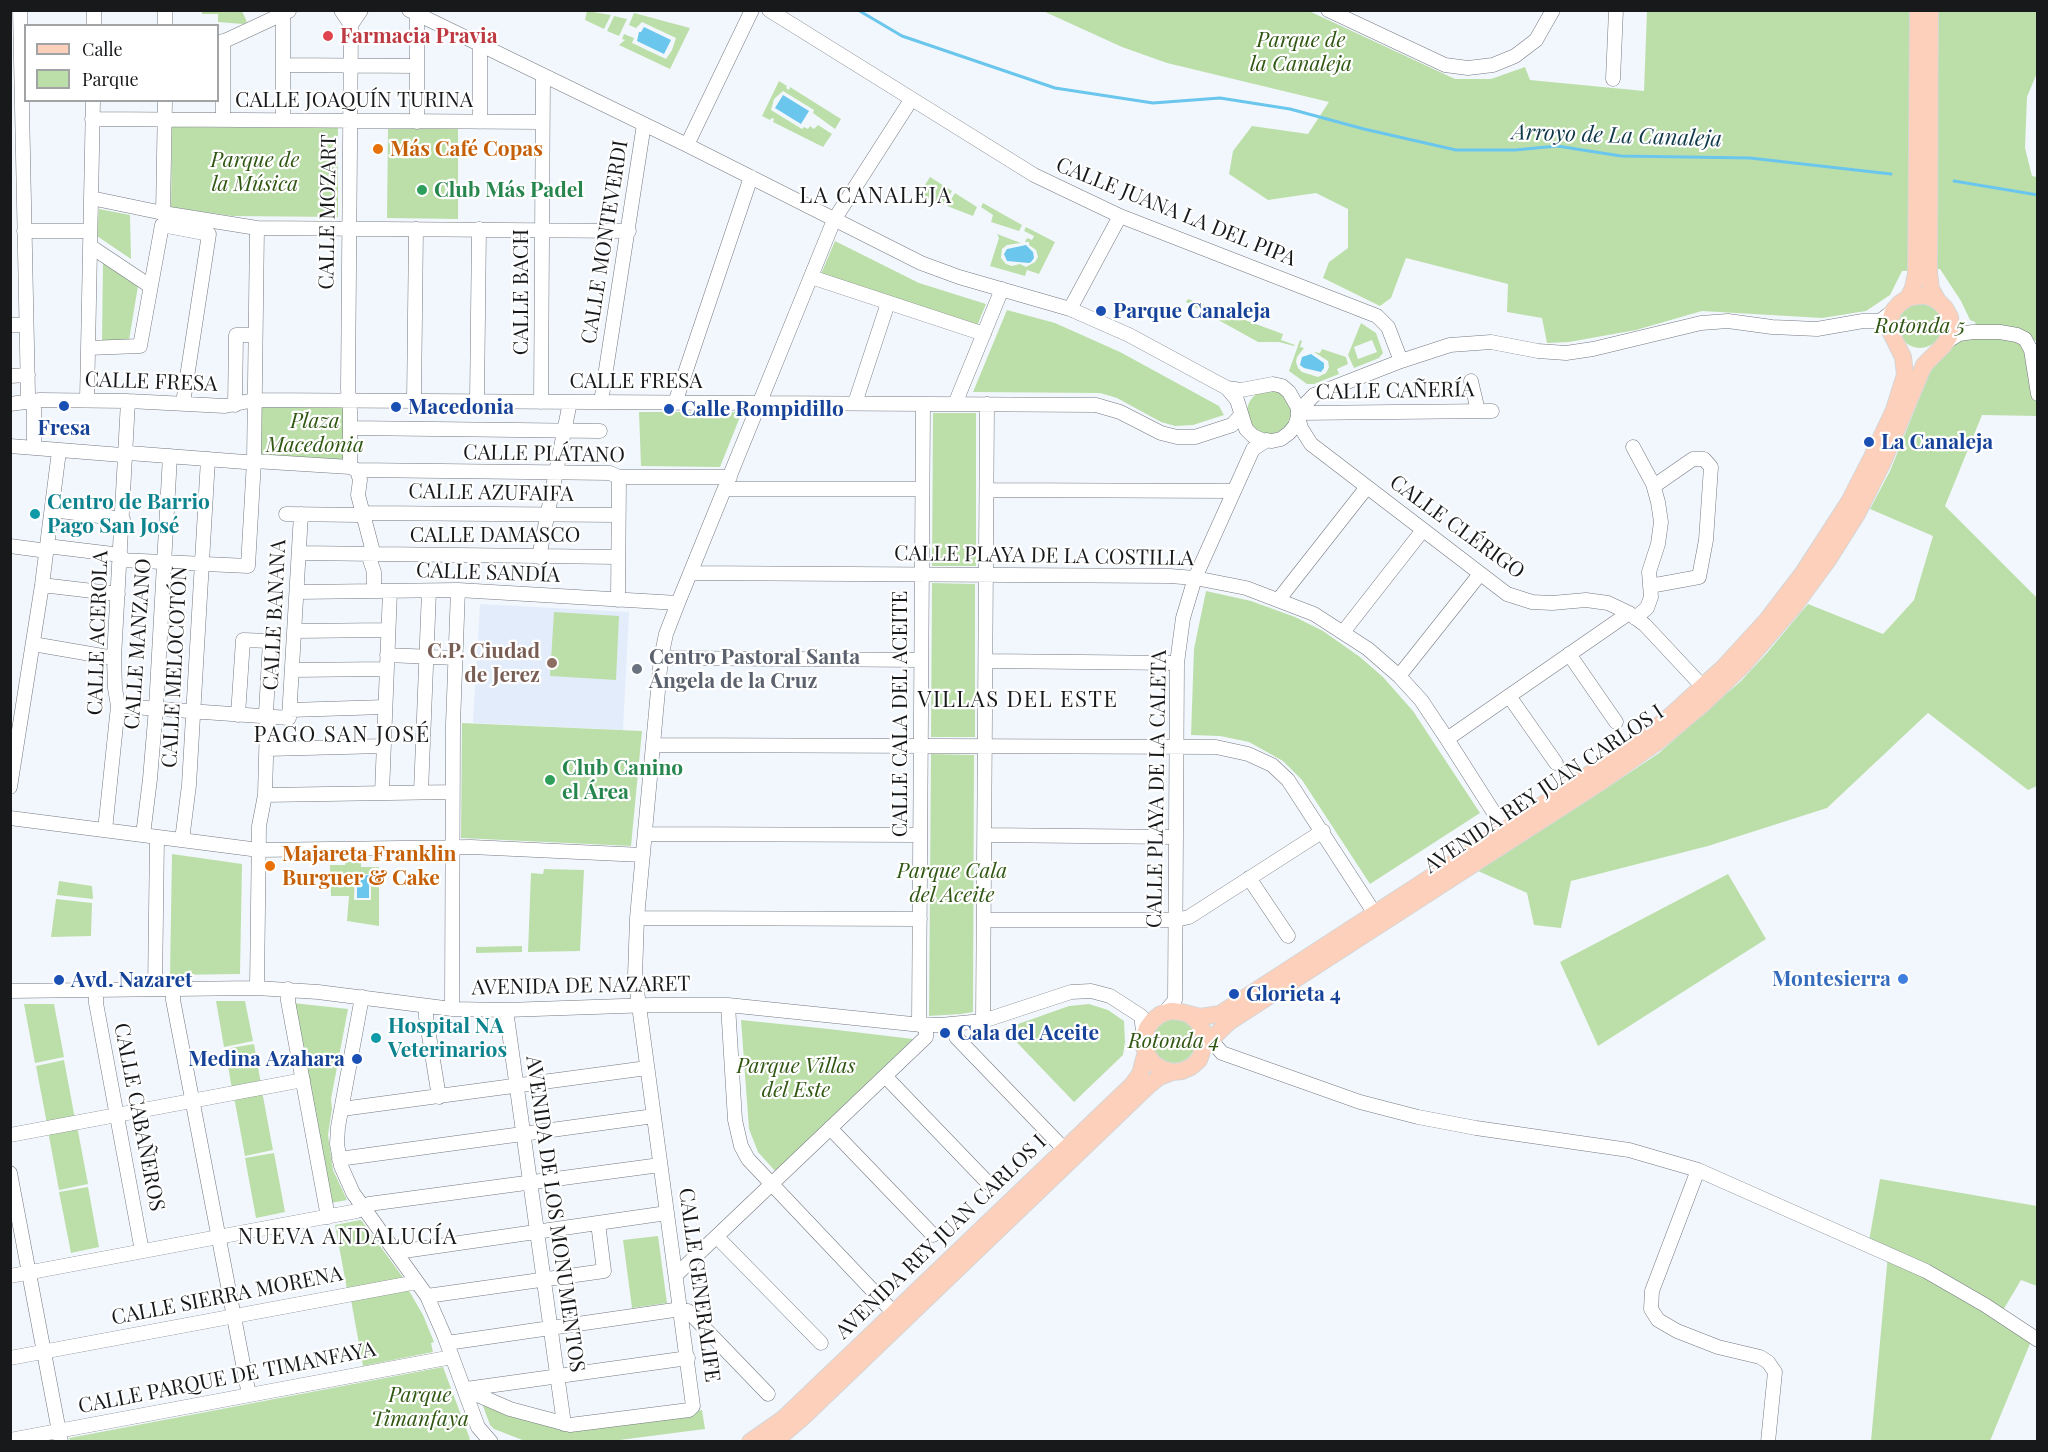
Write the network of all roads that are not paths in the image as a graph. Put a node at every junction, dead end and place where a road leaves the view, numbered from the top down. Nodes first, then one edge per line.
1 (20, 10) edge
2 (341, 10) edge
3 (360, 10) edge
4 (752, 10) edge
5 (769, 10) edge
6 (1328, 10) edge
7 (1553, 10) edge
8 (1616, 10) edge
9 (1918, 10) edge
10 (1930, 10) edge
11 (286, 12) edge
12 (413, 12) edge
13 (351, 25) junction
14 (220, 42) edge
15 (480, 45) junction
16 (283, 65) junction
17 (350, 65) junction
18 (417, 66) junction
19 (543, 75) junction
20 (1612, 79) dead end
21 (911, 100) junction
22 (93, 102) edge
23 (165, 102) edge
24 (92, 119) junction
25 (165, 119) junction
26 (223, 120) junction
27 (283, 120) junction
28 (350, 121) junction
29 (417, 122) junction
30 (480, 122) junction
31 (542, 122) junction
32 (644, 124) junction
33 (687, 145) junction
34 (751, 177) junction
35 (91, 198) junction
36 (1120, 216) junction
37 (162, 219) junction
38 (834, 220) junction
39 (256, 228) junction
40 (349, 228) junction
41 (416, 229) junction
42 (479, 229) junction
43 (542, 230) junction
44 (24, 231) junction
45 (90, 231) junction
46 (629, 231) junction
47 (17, 246) edge
48 (90, 246) junction
49 (810, 277) junction
50 (150, 286) junction
51 (1002, 289) junction
52 (1908, 298) junction
53 (1938, 301) junction
54 (888, 303) junction
55 (1070, 309) junction
56 (1950, 317) junction
57 (1888, 321) junction
58 (26, 325) junction
59 (10, 326) edge
60 (1973, 332) junction
61 (984, 334) junction
62 (255, 335) junction
63 (1941, 347) junction
64 (88, 348) junction
65 (1899, 348) junction
66 (1401, 361) junction
67 (28, 375) junction
68 (10, 376) edge
69 (1471, 381) dead end
70 (1227, 388) junction
71 (1255, 388) junction
72 (1289, 392) junction
73 (1314, 394) junction
74 (2037, 394) edge
75 (87, 400) junction
76 (254, 400) junction
77 (349, 400) junction
78 (128, 401) junction
79 (414, 401) junction
80 (477, 401) junction
81 (31, 402) junction
82 (541, 402) junction
83 (570, 402) junction
84 (601, 402) junction
85 (183, 403) junction
86 (675, 403) junction
87 (759, 403) junction
88 (855, 403) junction
89 (10, 404) edge
90 (922, 404) junction
91 (955, 404) junction
92 (987, 404) junction
93 (235, 405) junction
94 (1298, 414) junction
95 (1238, 417) junction
96 (351, 429) junction
97 (564, 430) junction
98 (600, 430) dead end
99 (1248, 431) junction
100 (1274, 440) junction
101 (1311, 444) junction
102 (10, 446) edge
103 (1633, 447) dead end
104 (34, 448) junction
105 (1253, 449) junction
106 (59, 451) junction
107 (125, 454) junction
108 (170, 456) junction
109 (207, 459) junction
110 (254, 460) junction
111 (354, 469) junction
112 (555, 472) junction
113 (619, 477) junction
114 (727, 483) junction
115 (1654, 486) junction
116 (1367, 487) junction
117 (922, 489) junction
118 (987, 490) junction
119 (1234, 491) junction
120 (52, 510) junction
121 (286, 514) dead end
122 (301, 514) junction
123 (362, 514) junction
124 (547, 514) junction
125 (618, 515) junction
126 (123, 519) junction
127 (1423, 530) junction
128 (10, 546) edge
129 (47, 549) junction
130 (299, 553) junction
131 (371, 554) junction
132 (618, 556) junction
133 (539, 557) junction
134 (121, 558) junction
135 (165, 562) junction
136 (202, 564) junction
137 (690, 573) junction
138 (1480, 574) junction
139 (922, 575) junction
140 (986, 575) junction
141 (1195, 578) junction
142 (42, 585) junction
143 (1650, 586) junction
144 (458, 590) junction
145 (374, 591) junction
146 (390, 591) junction
147 (429, 591) junction
148 (297, 592) junction
149 (118, 594) junction
150 (1279, 598) junction
151 (618, 600) junction
152 (678, 603) junction
153 (1632, 615) junction
154 (388, 630) junction
155 (295, 631) junction
156 (1344, 632) junction
157 (33, 644) junction
158 (1569, 654) junction
159 (426, 657) junction
160 (114, 658) junction
161 (456, 658) junction
162 (661, 658) junction
163 (921, 660) junction
164 (986, 661) junction
165 (387, 662) junction
166 (1177, 663) junction
167 (292, 670) junction
168 (1399, 676) junction
169 (1703, 687) junction
170 (1509, 696) junction
171 (118, 706) junction
172 (156, 708) junction
173 (385, 708) junction
174 (193, 711) junction
175 (290, 714) junction
176 (238, 715) junction
177 (267, 717) junction
178 (1616, 722) dead end
179 (1447, 739) junction
180 (653, 744) junction
181 (921, 745) junction
182 (383, 746) junction
183 (985, 746) junction
184 (1176, 747) junction
185 (267, 749) junction
186 (1556, 763) dead end
187 (10, 787) edge
188 (421, 792) junction
189 (452, 792) junction
190 (382, 793) junction
191 (265, 795) junction
192 (10, 818) edge
193 (105, 830) junction
194 (1505, 830) junction
195 (1323, 831) junction
196 (645, 834) junction
197 (920, 835) junction
198 (985, 835) junction
199 (150, 836) junction
200 (1175, 837) junction
201 (182, 840) junction
202 (452, 848) junction
203 (259, 850) junction
204 (643, 855) junction
205 (1249, 878) junction
206 (1375, 914) junction
207 (637, 918) junction
208 (920, 919) junction
209 (984, 920) junction
210 (1176, 920) junction
211 (1288, 936) dead end
212 (256, 987) junction
213 (155, 989) junction
214 (173, 989) junction
215 (288, 989) junction
216 (96, 990) junction
217 (10, 991) edge
218 (362, 997) junction
219 (728, 1005) junction
220 (426, 1006) junction
221 (639, 1006) junction
222 (452, 1009) junction
223 (1166, 1009) junction
224 (506, 1010) junction
225 (1188, 1014) junction
226 (1141, 1016) junction
227 (983, 1021) junction
228 (922, 1025) junction
229 (955, 1025) junction
230 (1204, 1044) junction
231 (1145, 1045) junction
232 (1222, 1053) junction
233 (647, 1068) junction
234 (1172, 1072) junction
235 (885, 1076) junction
236 (303, 1080) junction
237 (516, 1086) junction
238 (440, 1097) junction
239 (192, 1100) junction
240 (342, 1109) junction
241 (117, 1115) junction
242 (654, 1116) junction
243 (830, 1128) junction
244 (523, 1134) junction
245 (10, 1135) edge
246 (1064, 1149) junction
247 (339, 1159) junction
248 (660, 1165) junction
249 (1698, 1170) junction
250 (10, 1173) edge
251 (530, 1183) junction
252 (988, 1183) dead end
253 (771, 1185) junction
254 (363, 1208) junction
255 (667, 1213) junction
256 (328, 1217) junction
257 (598, 1223) junction
258 (537, 1231) junction
259 (933, 1235) dead end
260 (219, 1237) junction
261 (717, 1237) junction
262 (142, 1251) junction
263 (397, 1252) junction
264 (29, 1272) junction
265 (676, 1275) junction
266 (10, 1276) edge
267 (543, 1279) junction
268 (417, 1282) junction
269 (427, 1296) junction
270 (681, 1311) junction
271 (894, 1313) junction
272 (234, 1317) junction
273 (550, 1327) junction
274 (2037, 1340) edge
275 (447, 1343) junction
276 (821, 1343) dead end
277 (44, 1352) junction
278 (452, 1357) junction
279 (688, 1358) junction
280 (10, 1359) edge
281 (557, 1376) junction
282 (464, 1389) junction
283 (768, 1394) dead end
284 (249, 1395) junction
285 (564, 1424) junction
286 (478, 1427) junction
287 (60, 1436) edge
288 (13, 1440) edge
289 (480, 1442) edge
290 (491, 1442) edge
291 (750, 1442) edge
292 (774, 1442) edge
293 (1768, 1442) edge

1 - 44 street
2 - 3 street
2 - 13 street
3 - 13 street
4 - 33 street
5 - 21 street, CALLE JUANA LA DEL PIPA
6 - 7 street
8 - 20 street
9 - 52 main road
10 - 53 main road
11 - 14 street
11 - 16 street
12 - 15 street
12 - 18 street
13 - 17 street, CALLE MOZART
14 - 26 street
15 - 19 street
15 - 30 street
16 - 17 street
16 - 27 street
17 - 18 street
17 - 28 street, CALLE MOZART
18 - 29 street
19 - 31 street, CALLE BACH
19 - 32 street
21 - 36 street, CALLE JUANA LA DEL PIPA
21 - 38 street, CALLE GENERALIFE
22 - 24 street
23 - 25 street
24 - 25 street, CALLE JOAQUÍN TURINA
24 - 35 street
25 - 26 street, CALLE JOAQUÍN TURINA
25 - 37 street
26 - 27 street, CALLE JOAQUÍN TURINA
27 - 28 street, CALLE JOAQUÍN TURINA
28 - 29 street, CALLE JOAQUÍN TURINA
28 - 40 street, CALLE MOZART
29 - 30 street, CALLE JOAQUÍN TURINA
30 - 31 street, CALLE JOAQUÍN TURINA
31 - 43 street, CALLE BACH
32 - 33 street
32 - 46 street, CALLE MONTEVERDI
33 - 34 street
34 - 38 street
34 - 86 street
35 - 37 street
35 - 45 street
36 - 55 street
36 - 66 street, CALLE JUANA LA DEL PIPA
37 - 39 street
37 - 50 street
37 - 85 street
38 - 49 street, CALLE GENERALIFE
38 - 51 street
39 - 40 street
39 - 62 street
40 - 41 street
40 - 77 street, CALLE MOZART
41 - 42 street
41 - 79 street
42 - 43 street
42 - 80 street
43 - 46 street
43 - 82 street, CALLE BACH
44 - 45 street
44 - 47 street
45 - 48 street
46 - 84 street, CALLE MONTEVERDI
47 - 58 street
48 - 50 street
48 - 64 street
49 - 54 street
49 - 87 street, CALLE GENERALIFE
50 - 64 street
51 - 55 street
51 - 61 street
52 - 53 main road
52 - 57 main road
53 - 56 main road
54 - 61 street
54 - 88 street
55 - 70 street
56 - 60 street
56 - 63 main road, AVENIDA REY JUAN CARLOS I
57 - 65 main road, AVENIDA REY JUAN CARLOS I
57 - 66 street
58 - 59 street
58 - 67 street
60 - 63 street
60 - 74 street
61 - 91 street
62 - 76 street
62 - 93 street
63 - 65 main road
63 - 230 main road, AVENIDA REY JUAN CARLOS I
64 - 75 street
65 - 169 main road, AVENIDA REY JUAN CARLOS I
66 - 73 street
67 - 68 street
67 - 81 street
69 - 94 street, CALLE CAÑERÍA
70 - 71 street
70 - 95 street
71 - 72 street
71 - 95 street
72 - 73 street
72 - 94 street
73 - 94 street
75 - 78 street, CALLE FRESA
75 - 81 street, CALLE FRESA
76 - 77 street, CALLE FRESA
76 - 93 street, CALLE FRESA
76 - 110 street
77 - 79 street, CALLE FRESA
77 - 96 street
78 - 85 street, CALLE FRESA
78 - 107 street, CALLE ACEROLA
79 - 80 street, CALLE FRESA
80 - 82 street, CALLE FRESA
81 - 89 street, CALLE FRESA
81 - 104 street
82 - 83 street, CALLE FRESA
83 - 84 street, CALLE FRESA
83 - 97 street
84 - 86 street, CALLE FRESA
85 - 93 street, CALLE FRESA
86 - 87 street, CALLE FRESA
87 - 88 street, CALLE FRESA
87 - 114 street, CALLE GENERALIFE
88 - 90 street, CALLE FRESA
90 - 91 street, CALLE FRESA
90 - 117 street, CALLE CALA DEL ACEITE
91 - 92 street, CALLE FRESA
92 - 95 street, CALLE FRESA
92 - 118 street
94 - 100 street
94 - 101 street, CALLE CLÉRIGO
95 - 99 street
96 - 97 street
96 - 111 street
97 - 98 street
97 - 112 street
99 - 100 street
99 - 105 street
100 - 101 street, CALLE CLÉRIGO
100 - 105 street
101 - 116 street, CALLE CLÉRIGO
102 - 104 street, CALLE PLÁTANO
103 - 115 street
104 - 106 street, CALLE PLÁTANO
105 - 119 street, CALLE PLAYA DE LA CALETA
106 - 107 street, CALLE PLÁTANO
106 - 120 street
107 - 108 street, CALLE PLÁTANO
107 - 126 street, CALLE ACEROLA
108 - 109 street, CALLE PLÁTANO
108 - 135 street, CALLE MANZANO
109 - 110 street, CALLE PLÁTANO
109 - 136 street, CALLE MELOCOTÓN
110 - 111 street, CALLE PLÁTANO
110 - 136 street
111 - 112 street, CALLE PLÁTANO
111 - 123 street
112 - 113 street, CALLE PLÁTANO
112 - 124 street
113 - 114 street, CALLE PLÁTANO
113 - 125 street
114 - 117 street, CALLE PLÁTANO
114 - 137 street, CALLE GENERALIFE
115 - 143 street
115 - 143 street
116 - 127 street, CALLE CLÉRIGO
116 - 150 street
117 - 139 street, CALLE CALA DEL ACEITE
118 - 119 street
118 - 140 street
119 - 141 street, CALLE PLAYA DE LA CALETA
120 - 126 street
120 - 129 street
121 - 122 street, CALLE AZUFAIFA
122 - 123 street, CALLE AZUFAIFA
122 - 130 street, CALLE BANANA
123 - 124 street, CALLE AZUFAIFA
123 - 131 street
124 - 125 street, CALLE AZUFAIFA
124 - 133 street
125 - 132 street
126 - 134 street, CALLE ACEROLA
127 - 138 street, CALLE CLÉRIGO
127 - 156 street
128 - 129 street
129 - 134 street
129 - 142 street
130 - 131 street, CALLE DAMASCO
130 - 148 street, CALLE BANANA
131 - 133 street, CALLE DAMASCO
131 - 145 street
132 - 133 street, CALLE DAMASCO
132 - 151 street
134 - 135 street
134 - 149 street, CALLE ACEROLA
135 - 136 street
135 - 172 street, CALLE MANZANO
136 - 174 street, CALLE MELOCOTÓN
137 - 139 street, CALLE PLAYA DE LA COSTILLA
137 - 152 street, CALLE GENERALIFE
138 - 153 street, CALLE CLÉRIGO
138 - 168 street
139 - 140 street, CALLE PLAYA DE LA COSTILLA
139 - 163 street, CALLE CALA DEL ACEITE
140 - 141 street, CALLE PLAYA DE LA COSTILLA
140 - 164 street
141 - 150 street, CALLE PLAYA DE LA COSTILLA
141 - 166 street, CALLE PLAYA DE LA CALETA
142 - 149 street
142 - 157 street
143 - 153 street
144 - 147 street, CALLE SANDÍA
144 - 151 street, CALLE SANDÍA
144 - 161 street
145 - 146 street, CALLE SANDÍA
145 - 148 street, CALLE SANDÍA
146 - 147 street, CALLE SANDÍA
146 - 154 street
147 - 159 street
148 - 155 street, CALLE BANANA
149 - 160 street, CALLE ACEROLA
150 - 156 street, CALLE PLAYA DE LA COSTILLA
151 - 152 street, CALLE SANDÍA
152 - 162 street, CALLE GENERALIFE
153 - 158 street
153 - 169 street, CALLE CLÉRIGO
154 - 155 street
154 - 165 street
155 - 167 street, CALLE BANANA
156 - 168 street, CALLE PLAYA DE LA COSTILLA
157 - 160 street
157 - 187 street
158 - 170 street
158 - 178 street
159 - 161 street
159 - 165 street
159 - 188 street
160 - 171 street, CALLE ACEROLA
161 - 189 street
162 - 163 street
162 - 180 street, CALLE GENERALIFE
163 - 181 street, CALLE CALA DEL ACEITE
164 - 166 street
164 - 183 street
165 - 167 street
165 - 173 street
166 - 184 street, CALLE PLAYA DE LA CALETA
167 - 175 street, CALLE BANANA
168 - 179 street, CALLE PLAYA DE LA COSTILLA
169 - 194 main road, AVENIDA REY JUAN CARLOS I
170 - 179 street
170 - 186 street
171 - 172 street
171 - 193 street, CALLE ACEROLA
172 - 174 street
172 - 199 street, CALLE MANZANO
173 - 175 street
173 - 182 street
174 - 176 street
174 - 201 street, CALLE MELOCOTÓN
175 - 177 street
176 - 177 street
176 - 177 street
177 - 185 street
179 - 194 street, CALLE PLAYA DE LA COSTILLA
180 - 181 street
180 - 196 street, CALLE GENERALIFE
181 - 183 street
181 - 197 street, CALLE CALA DEL ACEITE
182 - 185 street
182 - 190 street
183 - 184 street
183 - 198 street
184 - 195 street
184 - 200 street, CALLE PLAYA DE LA CALETA
185 - 191 street
188 - 189 street
188 - 190 street
189 - 202 street
190 - 191 street
191 - 203 street
192 - 193 street
193 - 199 street
194 - 206 main road, AVENIDA REY JUAN CARLOS I
195 - 205 street
195 - 206 street
196 - 197 street
196 - 204 street, CALLE GENERALIFE
197 - 208 street, CALLE CALA DEL ACEITE
198 - 200 street
198 - 209 street
199 - 201 street
199 - 213 street, CALLE MANZANO
200 - 210 street, CALLE PLAYA DE LA CALETA
201 - 203 street
202 - 203 street
202 - 204 street
202 - 222 street
203 - 212 street
204 - 207 street, CALLE GENERALIFE
205 - 210 street
205 - 211 street
206 - 225 main road, AVENIDA REY JUAN CARLOS I
207 - 208 street
207 - 221 street, CALLE GENERALIFE
208 - 228 street, CALLE CALA DEL ACEITE
209 - 210 street
209 - 227 street
210 - 223 street, CALLE PLAYA DE LA CALETA
212 - 214 street, AVENIDA DE NAZARET
212 - 215 street, AVENIDA DE NAZARET
213 - 214 street, AVENIDA DE NAZARET
213 - 216 street, AVENIDA DE NAZARET
214 - 239 street
215 - 218 street, AVENIDA DE NAZARET
215 - 236 street
216 - 217 street, AVENIDA DE NAZARET
216 - 241 street, CALLE CABAÑEROS
218 - 220 street, AVENIDA DE NAZARET
218 - 240 street
219 - 221 street, AVENIDA DE NAZARET
219 - 228 street, AVENIDA DE NAZARET
219 - 253 street
220 - 222 street, AVENIDA DE NAZARET
220 - 238 street
221 - 224 street, AVENIDA DE NAZARET
221 - 233 street, CALLE GENERALIFE
222 - 224 street, AVENIDA DE NAZARET
223 - 225 main road, AVENIDA REY JUAN CARLOS I
223 - 226 street
223 - 231 main road, AVENIDA REY JUAN CARLOS I
224 - 237 street, AVENIDA DE LOS MONUMENTOS
225 - 230 main road
226 - 227 street, AVENIDA DE NAZARET
226 - 231 street
227 - 229 street, AVENIDA DE NAZARET
228 - 229 street, AVENIDA DE NAZARET
228 - 235 street
229 - 246 street
230 - 232 street
230 - 232 street
230 - 234 main road, AVENIDA REY JUAN CARLOS I
231 - 234 main road
231 - 246 main road, AVENIDA REY JUAN CARLOS I
232 - 249 street
233 - 237 street
233 - 242 street, CALLE GENERALIFE
234 - 292 main road, AVENIDA REY JUAN CARLOS I
235 - 243 street
235 - 252 street
236 - 239 street
236 - 256 street
237 - 238 street
237 - 244 street, AVENIDA DE LOS MONUMENTOS
238 - 240 street
239 - 241 street
239 - 260 street
240 - 247 street
241 - 245 street
241 - 262 street, CALLE CABAÑEROS
242 - 244 street
242 - 248 street, CALLE GENERALIFE
243 - 253 street
243 - 259 street
244 - 247 street
244 - 251 street, AVENIDA DE LOS MONUMENTOS
246 - 271 main road, AVENIDA REY JUAN CARLOS I
247 - 254 street
248 - 251 street
248 - 255 street, CALLE GENERALIFE
249 - 274 street
249 - 293 street
250 - 264 street
251 - 254 street
251 - 258 street, AVENIDA DE LOS MONUMENTOS
253 - 261 street
253 - 271 street
254 - 256 street
254 - 263 street
255 - 257 street
255 - 265 street, CALLE GENERALIFE
256 - 260 street
257 - 258 street
257 - 267 street
258 - 263 street
258 - 267 street, AVENIDA DE LOS MONUMENTOS
260 - 262 street
260 - 272 street
261 - 265 street
261 - 276 street
262 - 264 street
263 - 268 street
264 - 266 street
264 - 277 street
265 - 270 street, CALLE GENERALIFE
267 - 269 street
267 - 273 street, AVENIDA DE LOS MONUMENTOS
268 - 269 street
268 - 272 street, CALLE SIERRA MORENA
269 - 275 street
270 - 273 street
270 - 279 street, CALLE GENERALIFE
270 - 283 street
271 - 291 main road, AVENIDA REY JUAN CARLOS I
272 - 277 street, CALLE SIERRA MORENA
272 - 284 street
273 - 275 street
273 - 281 street, AVENIDA DE LOS MONUMENTOS
275 - 278 street
277 - 280 street, CALLE SIERRA MORENA
277 - 287 street
278 - 282 street
278 - 284 street, CALLE PARQUE DE TIMANFAYA
279 - 281 street
279 - 285 street, CALLE GENERALIFE
281 - 282 street
281 - 285 street, AVENIDA DE LOS MONUMENTOS
282 - 285 street, CALLE GENERALIFE
282 - 286 street
284 - 287 street, CALLE PARQUE DE TIMANFAYA
286 - 289 street
286 - 290 street
287 - 288 street, CALLE PARQUE DE TIMANFAYA

